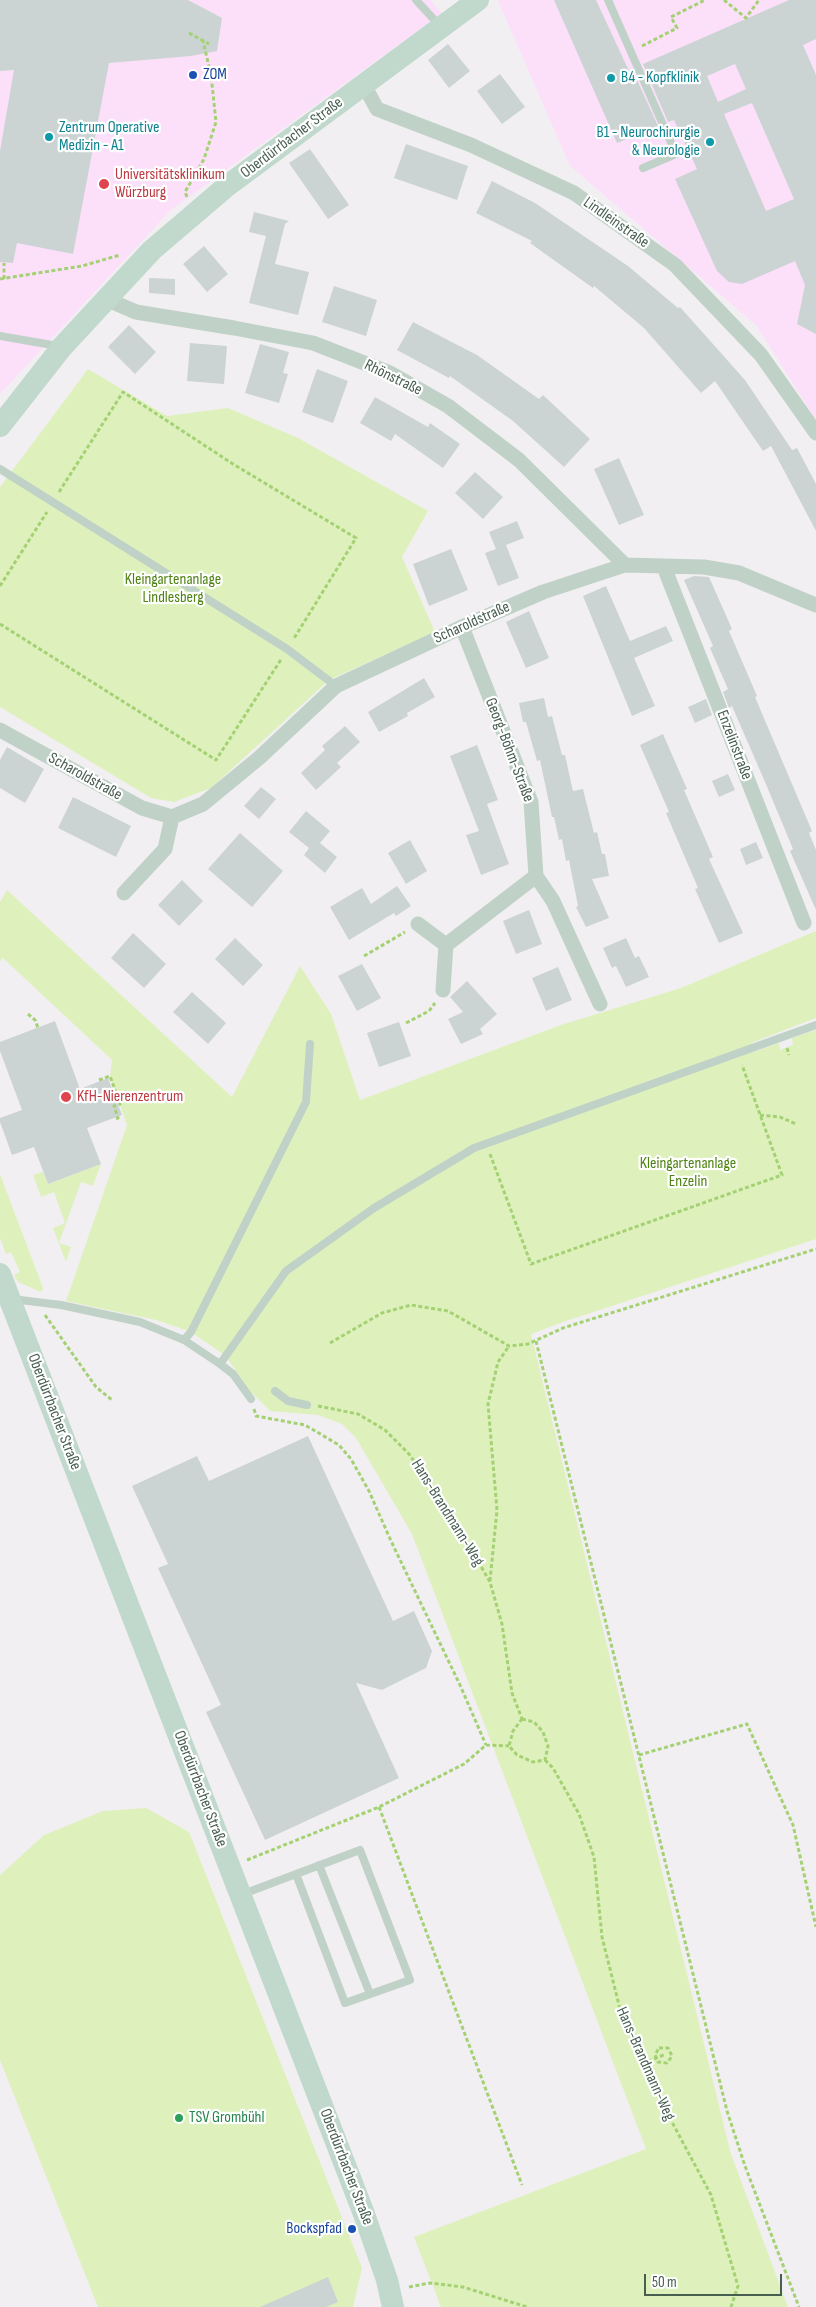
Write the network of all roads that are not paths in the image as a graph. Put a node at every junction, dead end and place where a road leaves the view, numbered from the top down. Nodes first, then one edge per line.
1 (416, 0) edge
2 (478, 0) edge
3 (608, 0) edge
4 (441, 28) junction
5 (364, 85) junction
6 (643, 168) dead end
7 (106, 299) junction
8 (0, 336) edge
9 (62, 347) junction
10 (3, 417) edge
11 (816, 433) edge
12 (0, 468) edge
13 (625, 565) junction
14 (664, 566) junction
15 (816, 605) edge
16 (462, 627) junction
17 (336, 686) junction
18 (0, 730) edge
19 (172, 817) junction
20 (536, 876) junction
21 (124, 893) dead end
22 (804, 923) dead end
23 (418, 924) road end
24 (446, 945) junction
25 (443, 990) road end
26 (600, 1004) dead end
27 (816, 1025) edge
28 (310, 1044) dead end
29 (0, 1274) edge
30 (10, 1299) junction
31 (184, 1340) junction
32 (220, 1364) junction
33 (275, 1391) dead end
34 (251, 1399) road end
35 (307, 1405) road end
36 (319, 1865) junction
37 (296, 1874) junction
38 (241, 1895) junction
39 (370, 1994) junction
40 (392, 2299) edge

1 - 4 lane
2 - 4 street, Oberdürrbacher Straße
3 - 6 lane
4 - 5 street, Oberdürrbacher Straße
5 - 7 street, Oberdürrbacher Straße
5 - 11 street, Lindleinstraße
7 - 9 street, Oberdürrbacher Straße
7 - 13 street, Rhönstraße
8 - 9 lane
9 - 10 street, Oberdürrbacher Straße
12 - 17 lane
13 - 14 street, Scharoldstraße
13 - 16 street, Scharoldstraße
14 - 15 street, Scharoldstraße
14 - 22 street, Enzelinstraße
16 - 17 street, Scharoldstraße
16 - 20 street, Georg-Böhm-Straße
17 - 19 street, Scharoldstraße
18 - 19 street, Scharoldstraße
19 - 21 street
20 - 24 street
20 - 26 street
23 - 24 street
24 - 25 street
27 - 32 lane
28 - 31 lane
29 - 30 street, Oberdürrbacher Straße
30 - 31 lane
30 - 38 street, Oberdürrbacher Straße
31 - 32 lane
32 - 34 lane
33 - 35 lane
36 - 37 lane
36 - 39 lane
36 - 39 lane
37 - 38 lane
37 - 39 lane
38 - 40 street, Oberdürrbacher Straße

